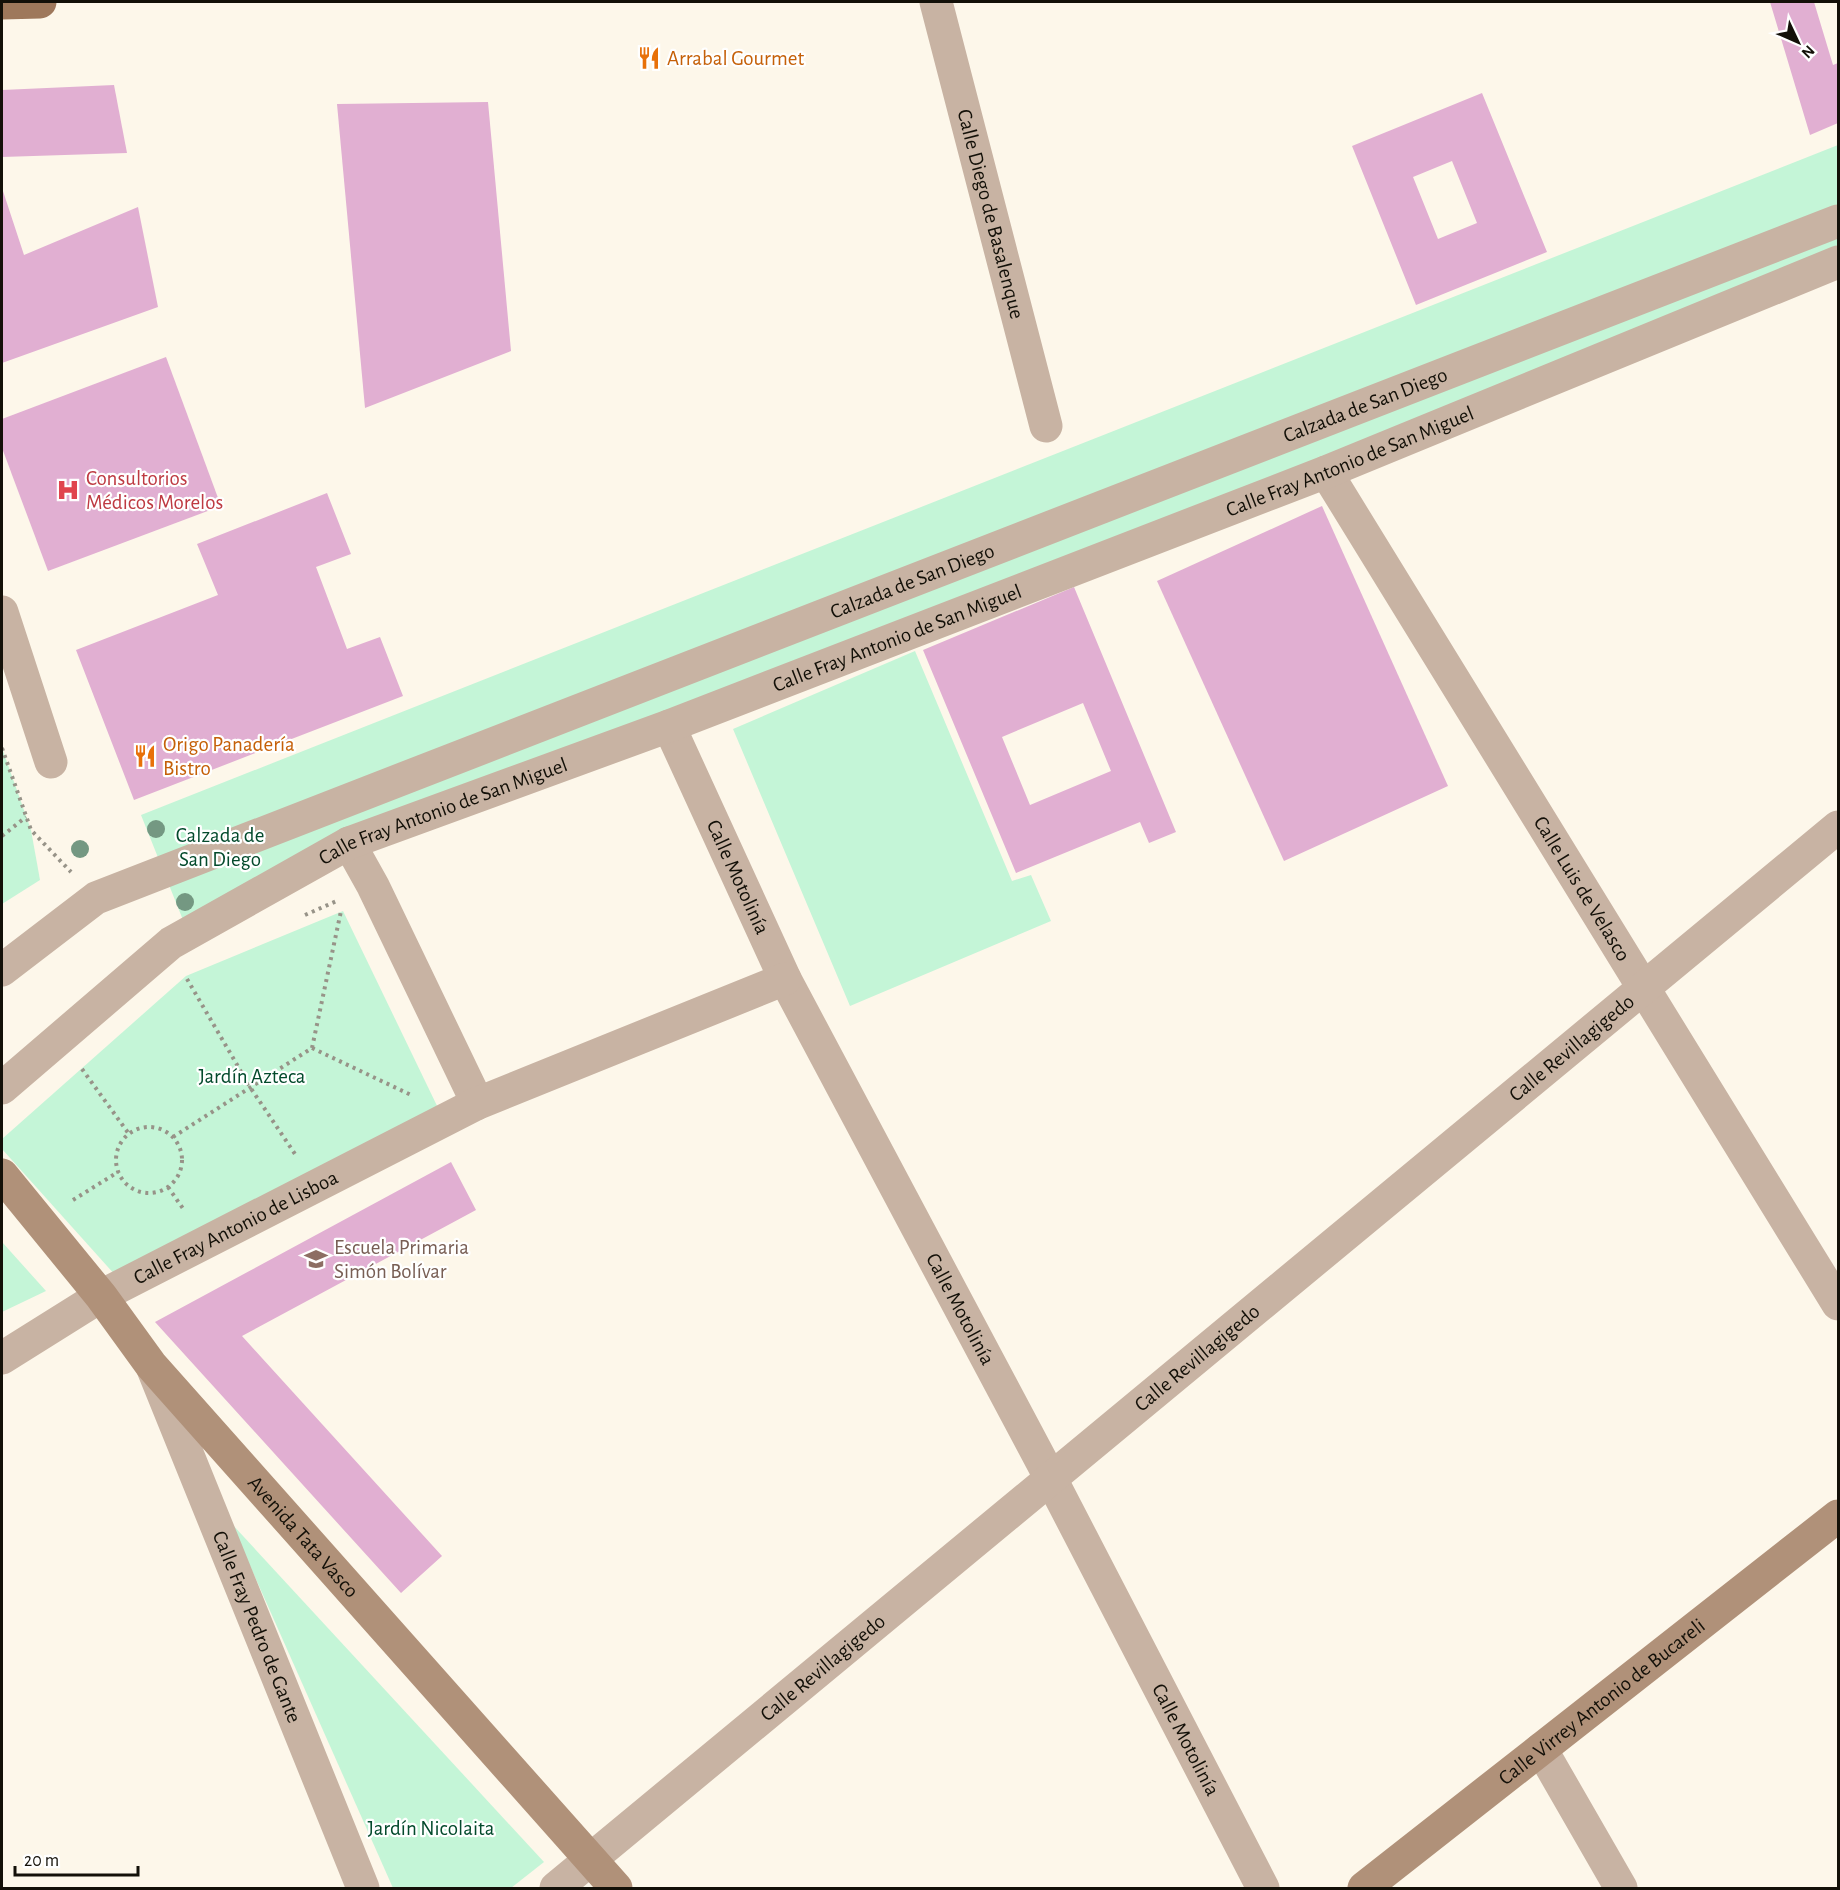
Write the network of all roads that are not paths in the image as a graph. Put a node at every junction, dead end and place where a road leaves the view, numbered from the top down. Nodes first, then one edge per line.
1 (40, 2) edge
2 (936, 2) edge
3 (2, 3) edge
4 (1839, 221) edge
5 (1839, 262) edge
6 (1046, 426) dead end
7 (1326, 472) junction
8 (2, 612) edge
9 (669, 726) junction
10 (51, 762) dead end
11 (1839, 827) edge
12 (350, 843) junction
13 (2, 969) edge
14 (785, 979) junction
15 (1644, 988) junction
16 (2, 1088) edge
17 (476, 1104) junction
18 (2, 1174) edge
19 (101, 1296) junction
20 (1839, 1304) edge
21 (2, 1358) edge
22 (151, 1365) junction
23 (1051, 1479) junction
24 (1839, 1516) edge
25 (1541, 1749) junction
26 (590, 1859) junction
27 (363, 1888) edge
28 (556, 1888) edge
29 (616, 1888) edge
30 (1263, 1888) edge
31 (1364, 1888) edge
32 (1621, 1888) edge

1 - 3 main road
2 - 6 street, Calle Diego de Basalenque
4 - 13 street, Calzada de San Diego
5 - 7 street, Calle Fray Antonio de San Miguel
7 - 9 street, Calle Fray Antonio de San Miguel
7 - 15 street, Calle Luis de Velasco
8 - 10 street
9 - 12 street, Calle Fray Antonio de San Miguel
9 - 14 street, Calle Motolinía
11 - 15 street, Calle Revillagigedo
12 - 16 street, Calle Fray Antonio de San Miguel
12 - 17 street
14 - 17 street, Calle Fray Antonio de Lisboa
14 - 23 street, Calle Motolinía
15 - 20 street, Calle Luis de Velasco
15 - 23 street, Calle Revillagigedo
17 - 19 street, Calle Fray Antonio de Lisboa
18 - 19 street, Avenida Tata Vasco
19 - 21 street, Calle Fray Antonio de Lisboa
19 - 22 street, Avenida Tata Vasco
22 - 26 street, Avenida Tata Vasco
22 - 27 street, Calle Fray Pedro de Gante
23 - 26 street, Calle Revillagigedo
23 - 30 street, Calle Motolinía
24 - 25 street, Calle Virrey Antonio de Bucareli
25 - 31 street, Calle Virrey Antonio de Bucareli
25 - 32 street
26 - 28 street, Calle Revillagigedo
26 - 29 street, Avenida Tata Vasco

